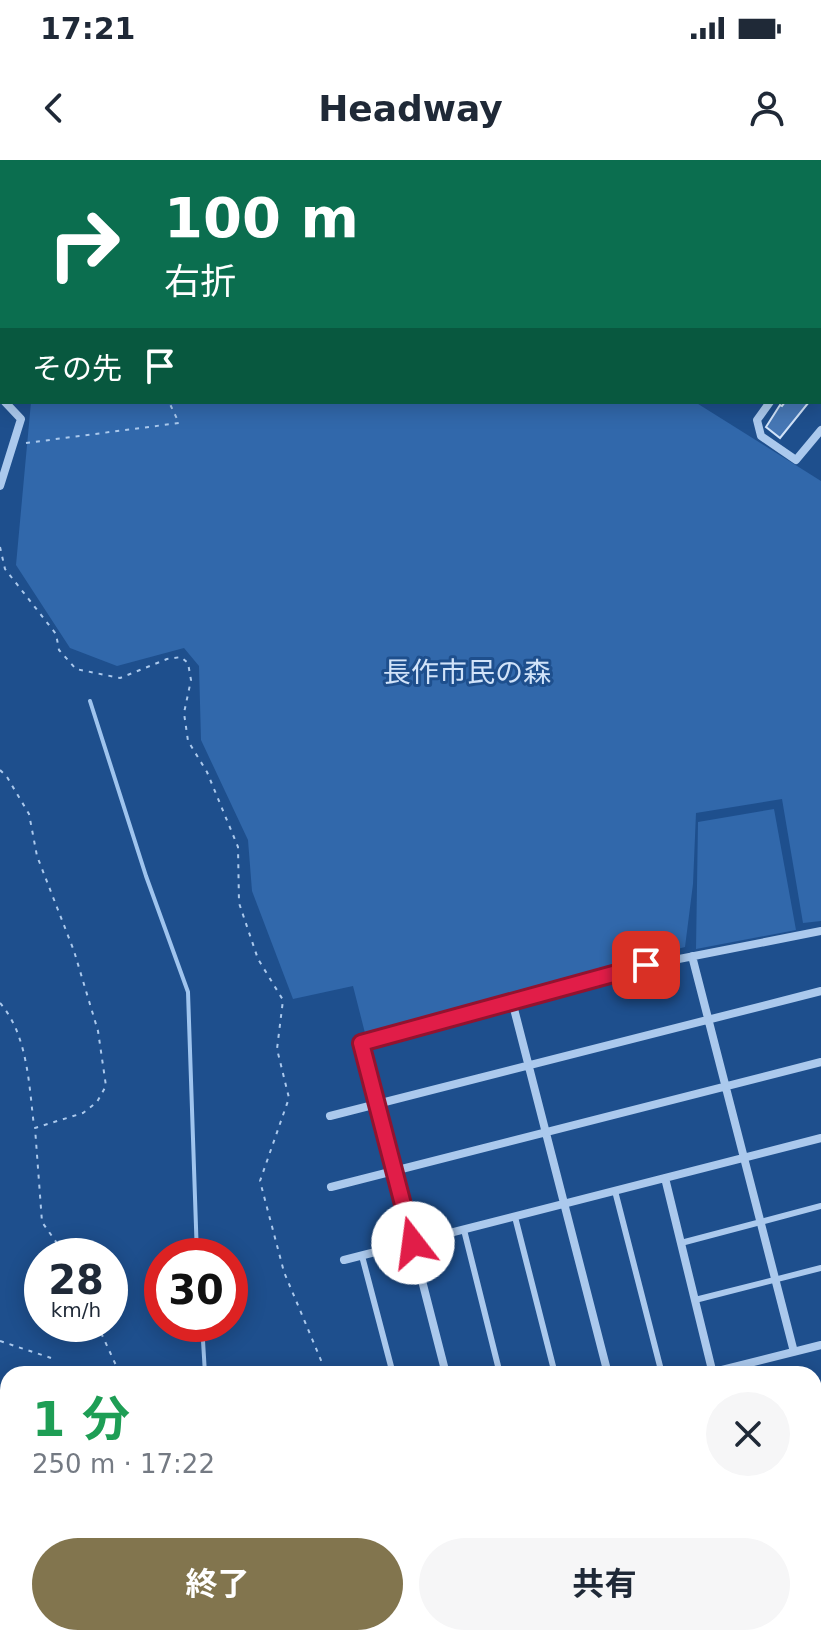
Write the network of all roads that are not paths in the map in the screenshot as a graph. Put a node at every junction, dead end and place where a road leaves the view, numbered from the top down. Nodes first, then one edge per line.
1 (7, 404) edge
2 (769, 404) edge
3 (821, 430) edge
4 (0, 486) edge
5 (821, 931) edge
6 (692, 956) junction
7 (821, 991) edge
8 (512, 1001) junction
9 (709, 1019) junction
10 (821, 1062) edge
11 (529, 1065) junction
12 (726, 1087) junction
13 (377, 1104) junction
14 (330, 1116) dead end
15 (546, 1133) junction
16 (821, 1138) edge
17 (744, 1158) junction
18 (394, 1171) junction
19 (665, 1178) junction
20 (331, 1187) dead end
21 (615, 1191) junction
22 (564, 1204) junction
23 (821, 1206) edge
24 (515, 1217) junction
25 (761, 1222) junction
26 (464, 1230) junction
27 (413, 1243) junction
28 (681, 1243) junction
29 (362, 1256) junction
30 (344, 1260) dead end
31 (821, 1268) edge
32 (775, 1280) junction
33 (695, 1300) junction
34 (821, 1345) edge
35 (794, 1352) junction
36 (391, 1366) edge
37 (444, 1366) edge
38 (498, 1366) edge
39 (553, 1366) edge
40 (606, 1366) edge
41 (660, 1366) edge
42 (709, 1366) edge
43 (739, 1366) edge

1 - 4 street
2 - 3 street
5 - 6 street
6 - 8 street
6 - 9 street
7 - 9 street
8 - 11 street
8 - 13 street
9 - 11 street
9 - 12 street
10 - 12 street
11 - 13 street
11 - 15 street
12 - 15 street
12 - 17 street
13 - 14 street
13 - 18 street
15 - 18 street
15 - 22 street
16 - 17 street
17 - 19 street
17 - 25 street
18 - 20 street
18 - 27 street
19 - 21 street
19 - 28 street
21 - 22 street
21 - 41 lane
22 - 24 street
22 - 40 street
23 - 25 lane
24 - 26 street
24 - 39 lane
25 - 28 lane
25 - 32 street
26 - 27 street
26 - 38 lane
27 - 29 street
27 - 37 street
28 - 33 street
29 - 30 street
29 - 36 lane
31 - 32 lane
32 - 33 lane
32 - 35 street
33 - 42 street
34 - 35 street
35 - 43 street

